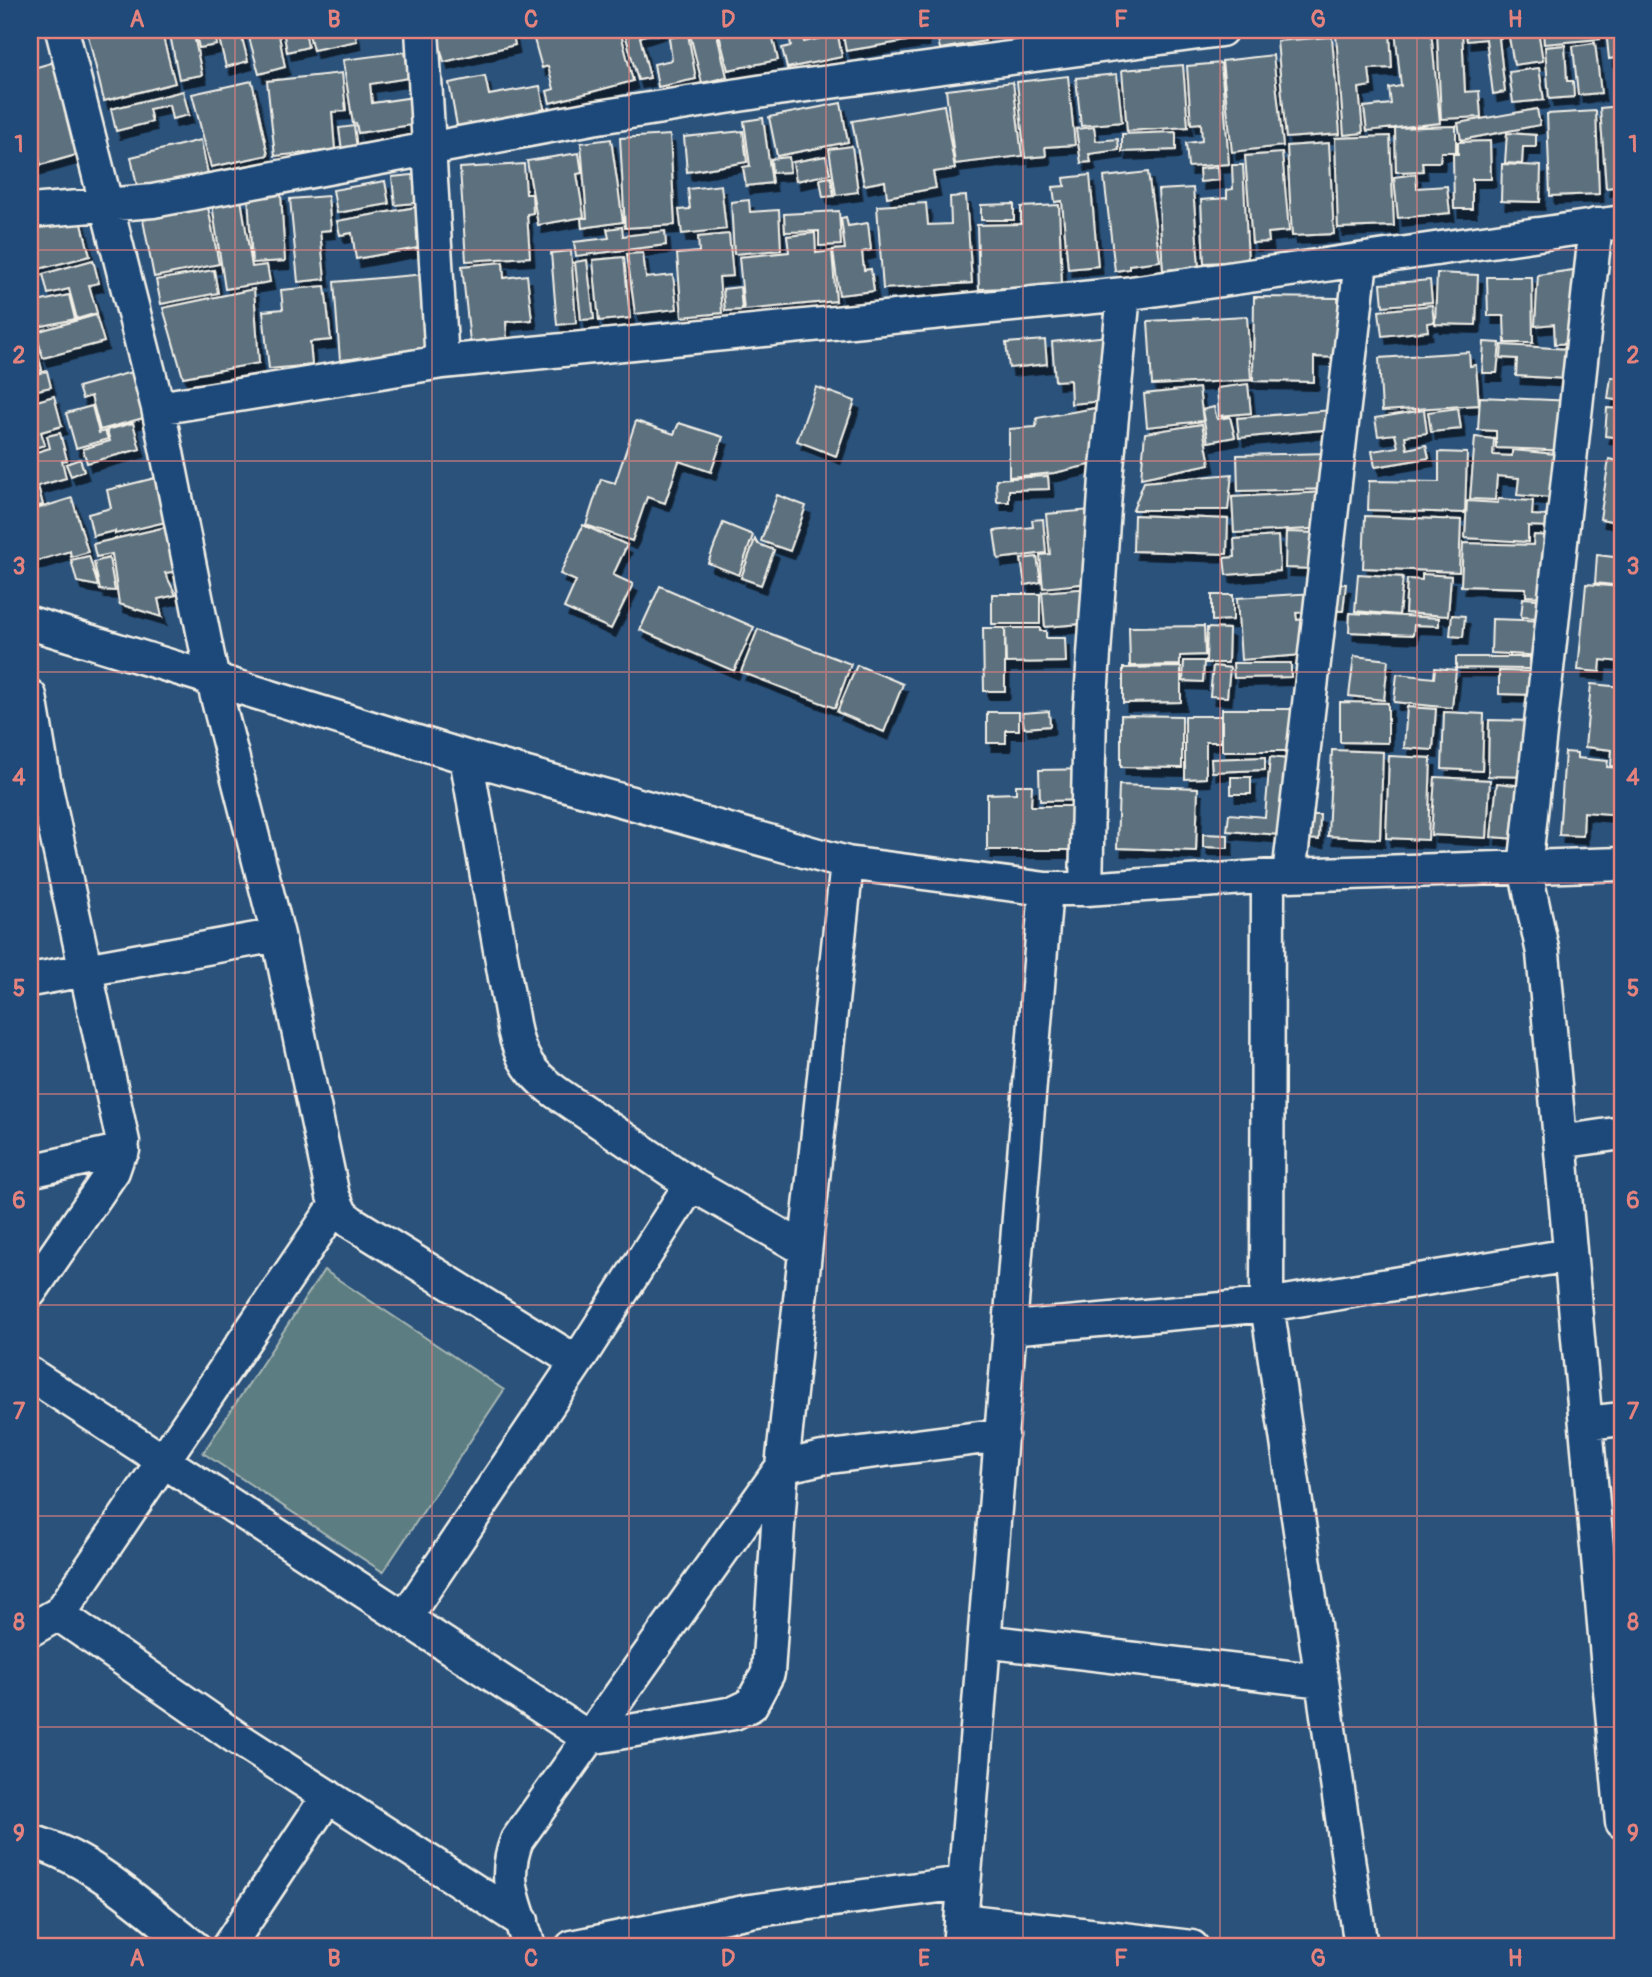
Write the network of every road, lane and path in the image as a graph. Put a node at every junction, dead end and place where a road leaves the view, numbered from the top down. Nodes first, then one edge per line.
1 (62, 30) edge
2 (422, 30) edge
3 (1221, 30) edge
4 (432, 149) junction
5 (104, 203) junction
6 (30, 211) edge
7 (1609, 223) edge
8 (1361, 261) junction
9 (1124, 294) junction
10 (442, 362) junction
11 (158, 408) junction
12 (30, 623) edge
13 (213, 681) junction
14 (30, 696) edge
15 (466, 757) junction
16 (37, 780) edge
17 (847, 863) junction
18 (1622, 864) edge
19 (1525, 868) junction
20 (1279, 876) junction
21 (1045, 889) junction
22 (1086, 889) junction
23 (278, 935) junction
24 (85, 970) junction
25 (30, 980) edge
26 (1622, 1133) edge
27 (1560, 1142) junction
28 (122, 1150) junction
29 (30, 1171) edge
30 (691, 1184) junction
31 (336, 1205) junction
32 (803, 1248) junction
33 (1570, 1255) junction
34 (30, 1292) edge
35 (1267, 1305) junction
36 (1010, 1328) junction
37 (577, 1362) junction
38 (30, 1374) edge
39 (1622, 1419) edge
40 (1587, 1423) junction
41 (1002, 1435) junction
42 (164, 1461) junction
43 (782, 1467) junction
44 (58, 1614) junction
45 (405, 1618) junction
46 (30, 1630) edge
47 (984, 1641) junction
48 (1322, 1681) junction
49 (1616, 1706) edge
50 (589, 1738) junction
51 (328, 1796) junction
52 (1622, 1822) edge
53 (30, 1841) edge
54 (963, 1883) junction
55 (526, 1934) edge
56 (960, 1934) edge
57 (194, 1947) edge
58 (228, 1947) edge
59 (572, 1947) edge
60 (1192, 1947) edge
61 (1362, 1947) edge

1 - 5 street
2 - 4 street
3 - 4 street
4 - 5 street
4 - 10 street
5 - 6 street
5 - 11 street
7 - 8 street
7 - 19 street
8 - 9 street
8 - 20 street
9 - 10 street
9 - 22 street
10 - 11 street
11 - 13 street
12 - 13 street
13 - 15 street
13 - 23 street
14 - 16 street
15 - 17 street
15 - 30 street
16 - 24 street
17 - 21 street
17 - 32 street
18 - 19 street
19 - 20 street
19 - 27 street
20 - 22 street
20 - 35 street
21 - 22 street
21 - 36 street
23 - 24 street
23 - 31 street
24 - 25 street
24 - 28 street
26 - 27 street
27 - 33 street
28 - 29 street
28 - 34 street
30 - 32 street
30 - 37 street
31 - 37 street
31 - 42 street
32 - 43 street
33 - 35 street
33 - 40 street
35 - 36 street
35 - 48 street
36 - 41 street
37 - 45 street
38 - 42 street
39 - 40 street
40 - 49 street
41 - 43 street
41 - 47 street
42 - 44 street
42 - 45 street
43 - 50 street
43 - 50 street
44 - 46 street
44 - 51 street
45 - 50 street
47 - 48 street
47 - 54 street
48 - 61 street
49 - 52 street
50 - 55 street
51 - 55 street
51 - 58 street
53 - 57 street
54 - 56 street
54 - 59 street
56 - 60 street

